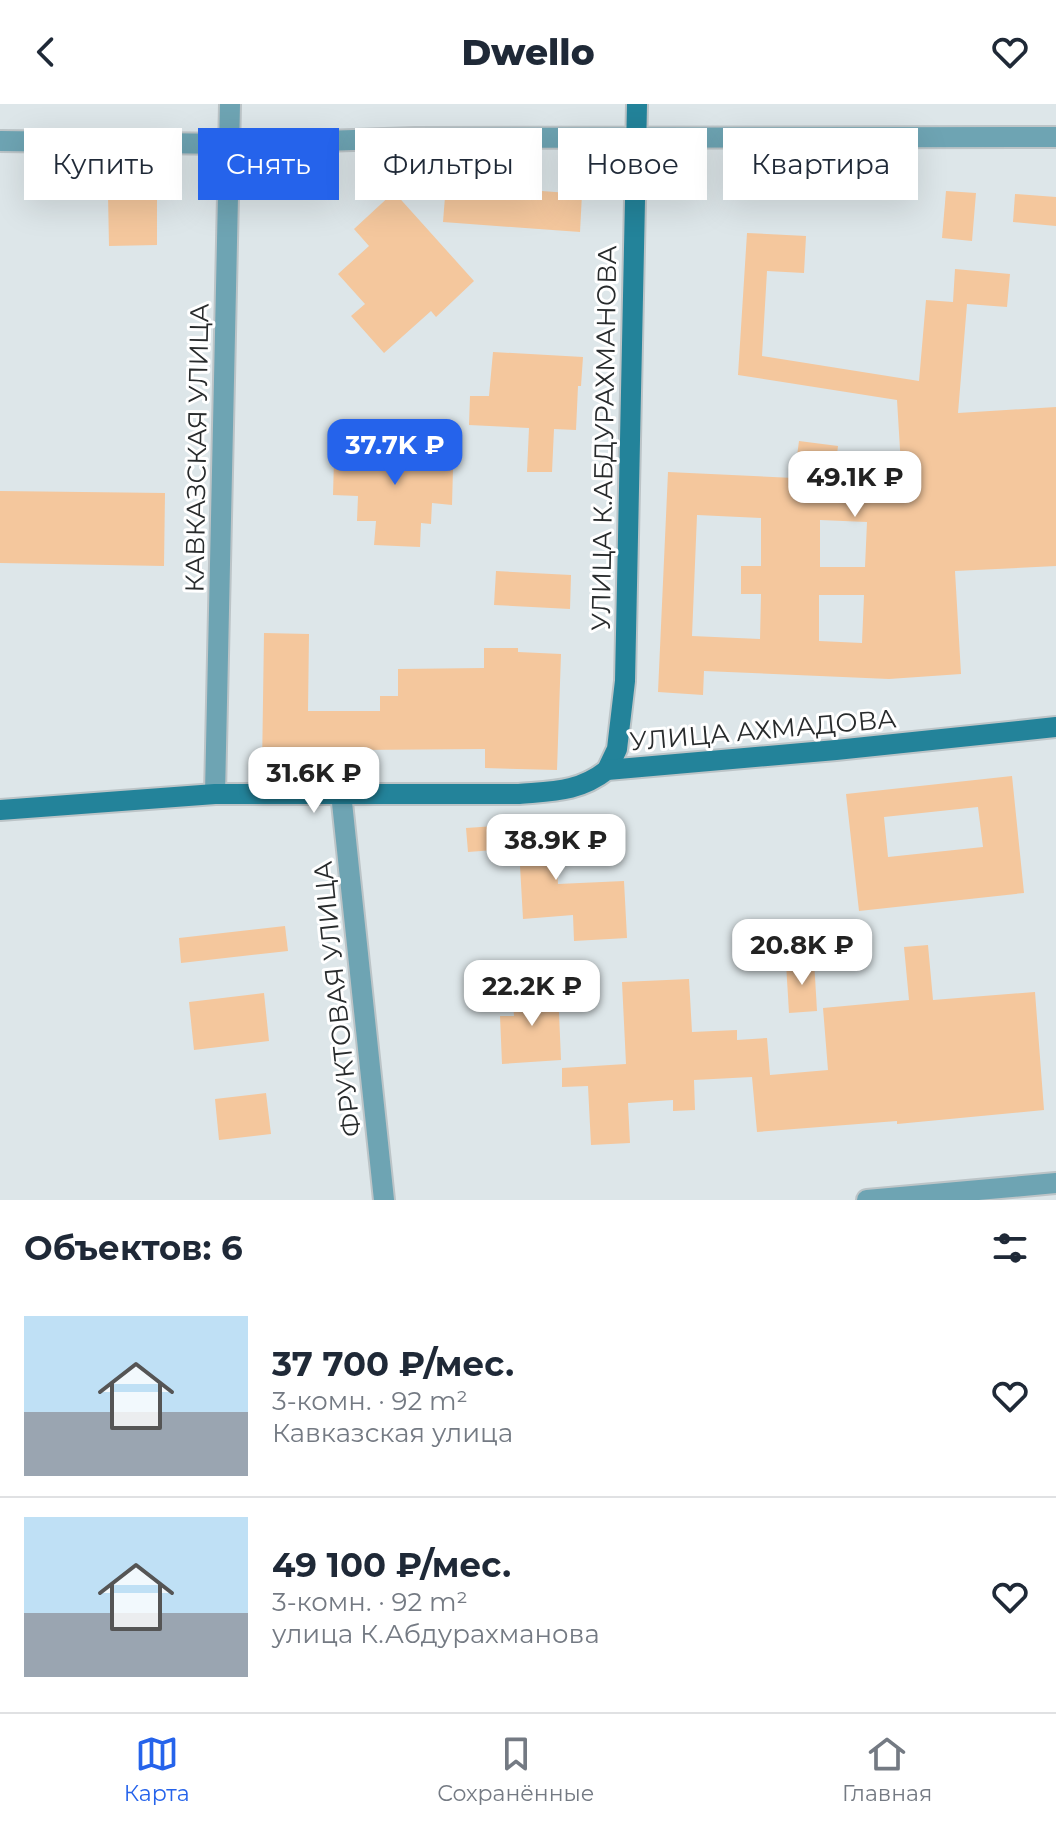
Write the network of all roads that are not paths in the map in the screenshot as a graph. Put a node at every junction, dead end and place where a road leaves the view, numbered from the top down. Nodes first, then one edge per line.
1 (230, 104) edge
2 (637, 104) edge
3 (230, 128) edge
4 (636, 128) edge
5 (558, 137) edge
6 (707, 137) edge
7 (1056, 137) edge
8 (339, 140) edge
9 (0, 141) edge
10 (198, 144) edge
11 (229, 200) edge
12 (634, 200) edge
13 (1056, 727) edge
14 (607, 770) junction
15 (341, 793) junction
16 (215, 794) junction
17 (0, 810) edge
18 (1056, 1183) edge
19 (384, 1200) edge
20 (867, 1200) edge

1 - 3 street, КАВКАЗСКАЯ УЛИЦА
2 - 4 street, УЛИЦА К.АБДУРАХМАНОВА
5 - 8 street
6 - 7 street
9 - 10 street
11 - 16 street, КАВКАЗСКАЯ УЛИЦА
12 - 14 street, УЛИЦА К.АБДУРАХМАНОВА
13 - 14 street, УЛИЦА АХМАДОВА
14 - 15 street, УЛИЦА АХМАДОВА
15 - 16 street, УЛИЦА АХМАДОВА
15 - 19 street, ФРУКТОВАЯ УЛИЦА
16 - 17 street, УЛИЦА АХМАДОВА
18 - 20 street

